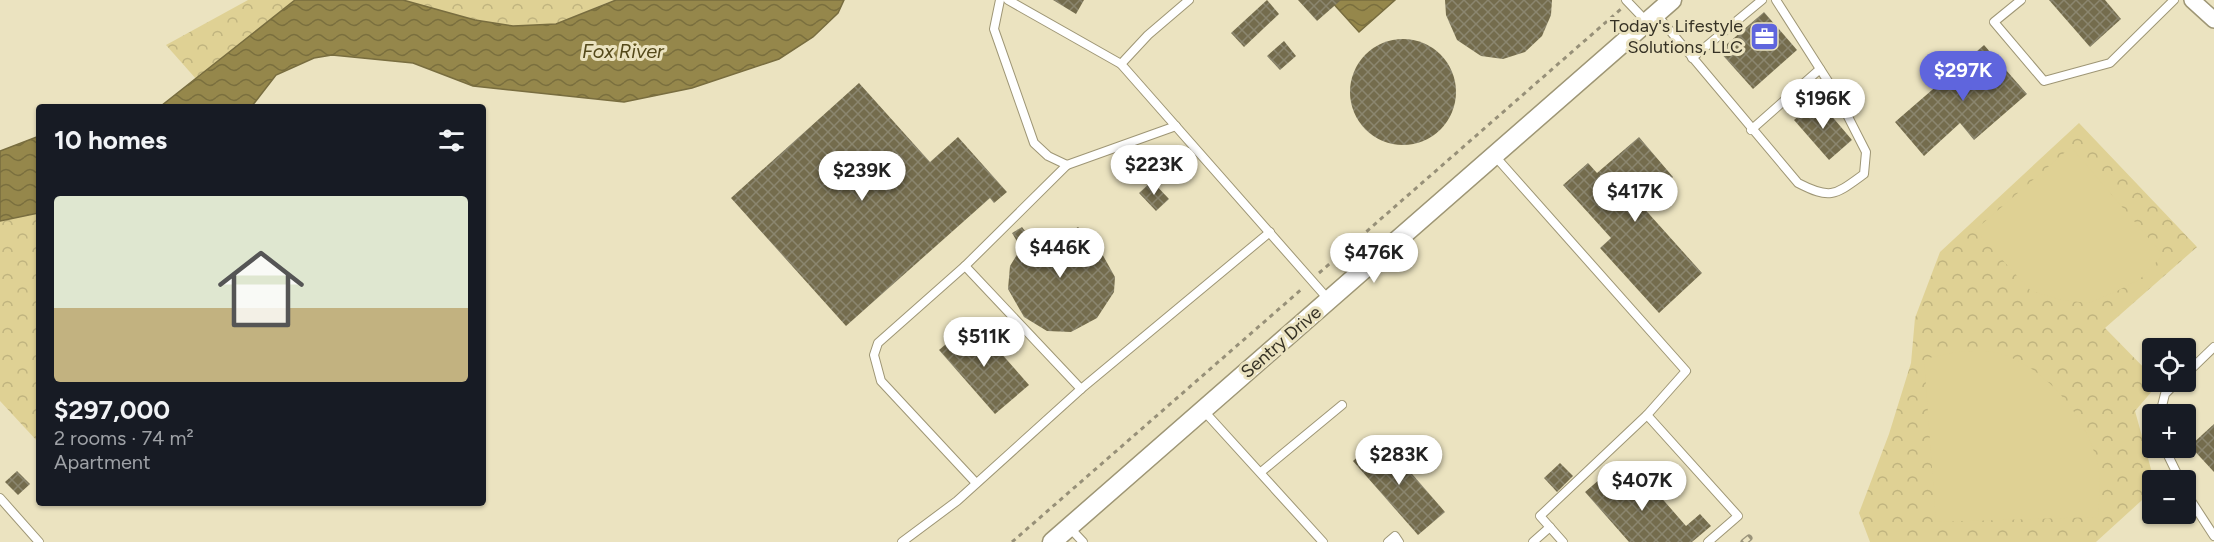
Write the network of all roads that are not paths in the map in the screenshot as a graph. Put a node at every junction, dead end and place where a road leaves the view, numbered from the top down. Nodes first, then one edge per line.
1 (1000, 0) edge
2 (1008, 0) edge
3 (1189, 0) edge
4 (1672, 0) edge
5 (1762, 0) edge
6 (1776, 0) edge
7 (2021, 0) edge
8 (2174, 0) edge
9 (2192, 0) edge
10 (1627, 1) edge
11 (1651, 18) junction
12 (2214, 20) edge
13 (1692, 58) junction
14 (1121, 63) junction
15 (1820, 69) junction
16 (1176, 126) junction
17 (1751, 130) junction
18 (1494, 155) junction
19 (1067, 165) junction
20 (1270, 232) junction
21 (965, 266) junction
22 (1329, 300) junction
23 (2214, 347) edge
24 (2196, 364) edge
25 (1081, 389) junction
26 (1342, 405) dead end
27 (1203, 410) junction
28 (1647, 415) junction
29 (1261, 472) junction
30 (976, 483) junction
31 (0, 498) edge
32 (2196, 508) edge
33 (1069, 527) junction
34 (1550, 527) junction
35 (2214, 536) edge
36 (39, 542) edge
37 (902, 542) edge
38 (1052, 542) edge
39 (1083, 542) edge
40 (1323, 542) edge
41 (1388, 542) edge
42 (1400, 542) edge
43 (1533, 542) edge
44 (1563, 542) edge
45 (1708, 542) edge

1 - 19 lane
2 - 14 lane
3 - 14 lane
4 - 11 street, Sentry Drive
5 - 13 lane
6 - 15 lane
7 - 8 lane
9 - 12 street
10 - 11 lane
11 - 13 lane
11 - 18 street, Sentry Drive
13 - 17 lane
14 - 16 lane
15 - 17 lane
15 - 17 lane
16 - 19 lane
16 - 20 lane
18 - 22 street, Sentry Drive
18 - 28 lane
19 - 21 lane
20 - 22 lane
20 - 25 lane
21 - 25 lane
21 - 30 lane
22 - 27 street, Sentry Drive
23 - 24 lane
25 - 30 lane
26 - 29 lane
27 - 29 lane
27 - 33 street, Sentry Drive
28 - 34 lane
28 - 45 lane
29 - 40 lane
30 - 37 lane
31 - 36 lane
32 - 35 lane
33 - 38 street, Sentry Drive
33 - 39 lane
34 - 43 lane
34 - 44 lane
41 - 42 lane

